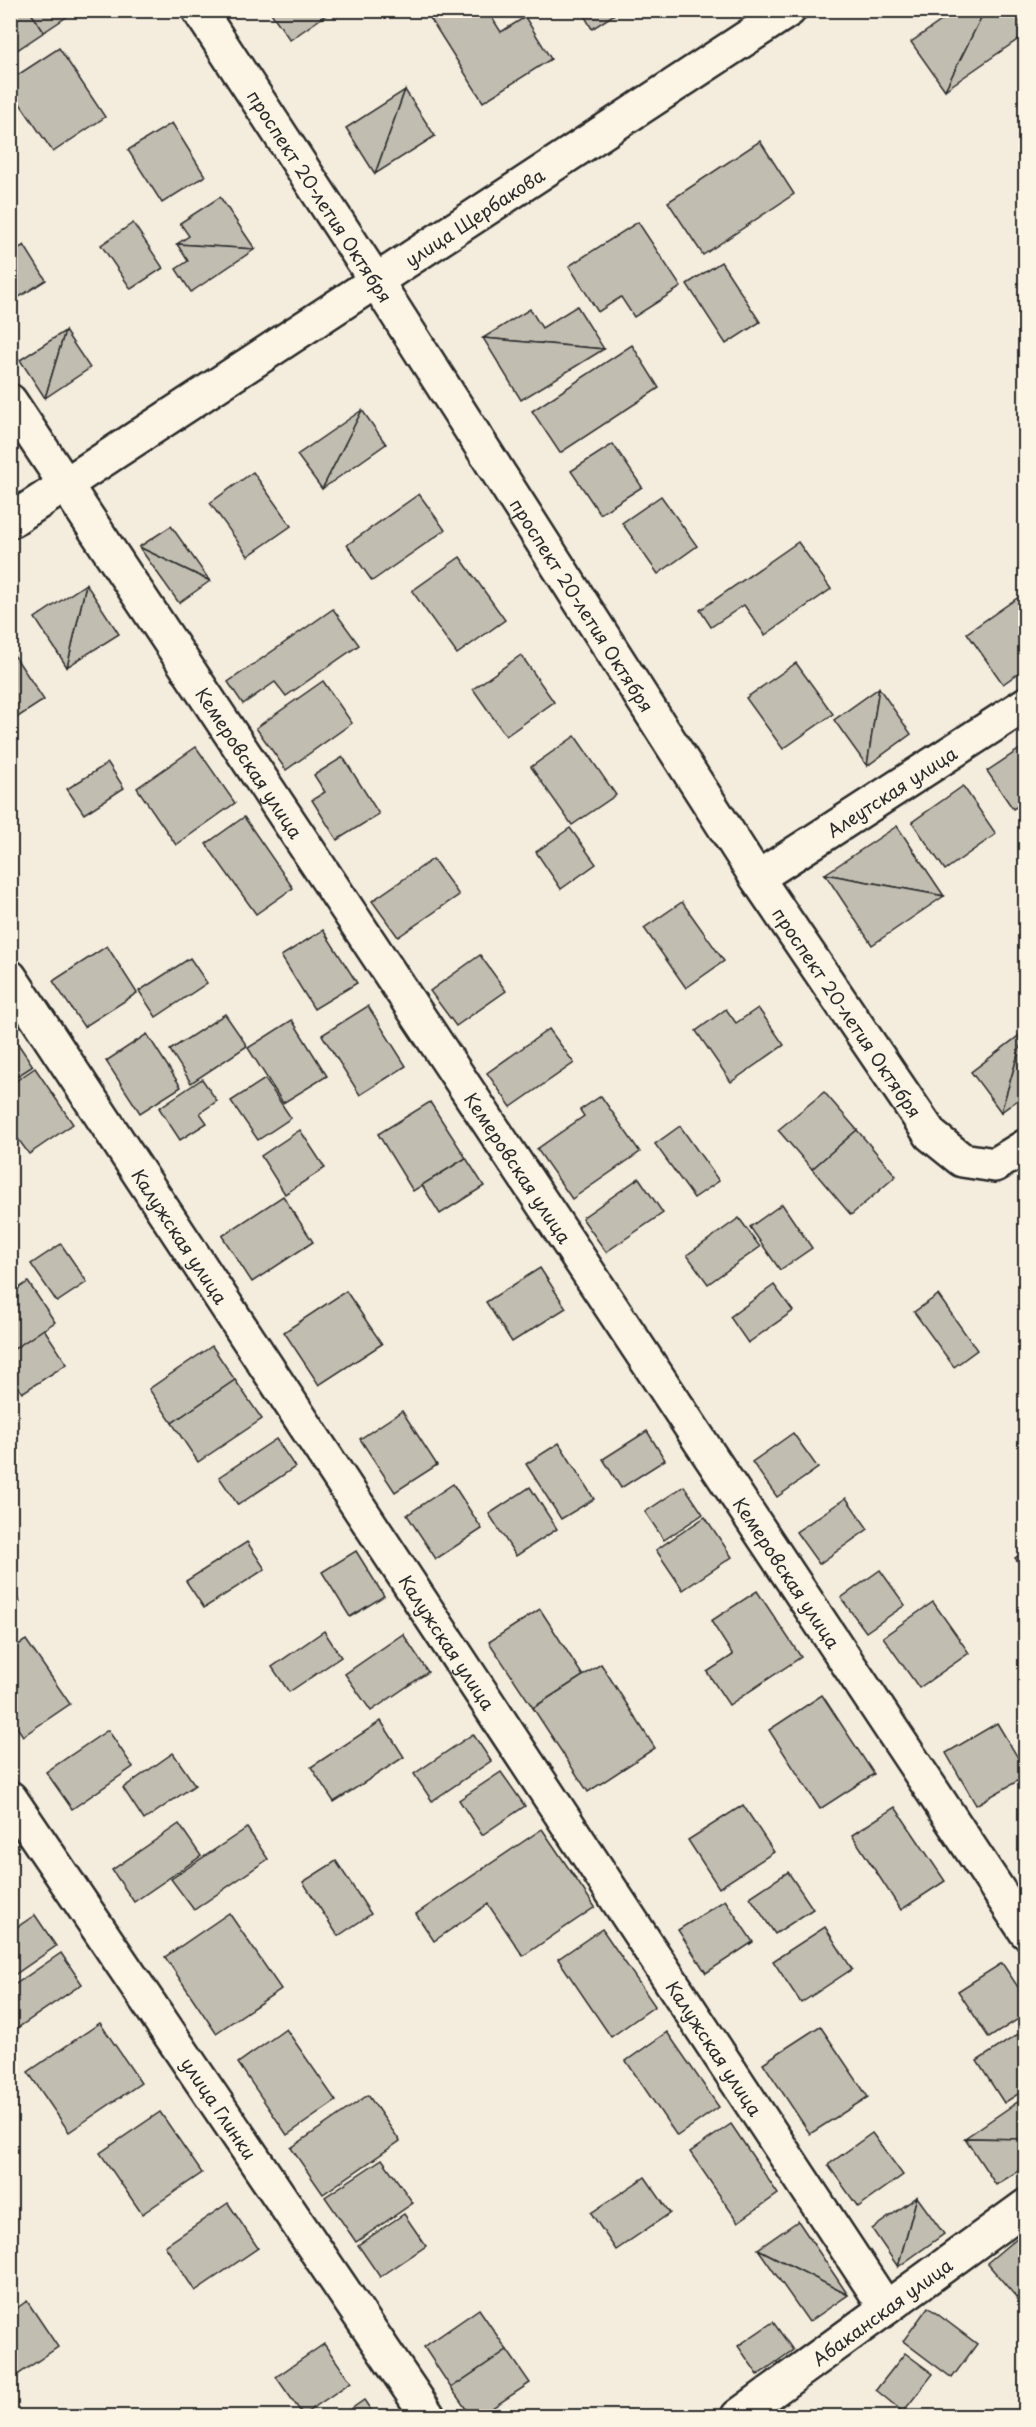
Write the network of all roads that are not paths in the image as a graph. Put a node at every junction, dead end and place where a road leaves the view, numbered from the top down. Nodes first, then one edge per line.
1 (199, 10) edge
2 (789, 10) edge
3 (376, 281) junction
4 (10, 401) edge
5 (66, 485) junction
6 (10, 521) edge
7 (1026, 704) edge
8 (757, 878) junction
9 (10, 977) edge
10 (1026, 1146) edge
11 (10, 1798) edge
12 (1026, 1932) edge
13 (1026, 2206) edge
14 (886, 2308) junction
15 (428, 2416) edge
16 (738, 2416) edge

1 - 3 street, проспект 20-летия Октября
2 - 3 street, улица Щербакова
3 - 5 street, улица Щербакова
3 - 8 street, проспект 20-летия Октября
4 - 5 street, Кемеровская улица
5 - 6 street, улица Щербакова
5 - 12 street, Кемеровская улица
7 - 8 street, Алеутская улица
8 - 10 street, проспект 20-летия Октября
9 - 14 street, Калужская улица
11 - 15 street, улица Глинки
13 - 14 street, Абаканская улица
14 - 16 street, Абаканская улица

